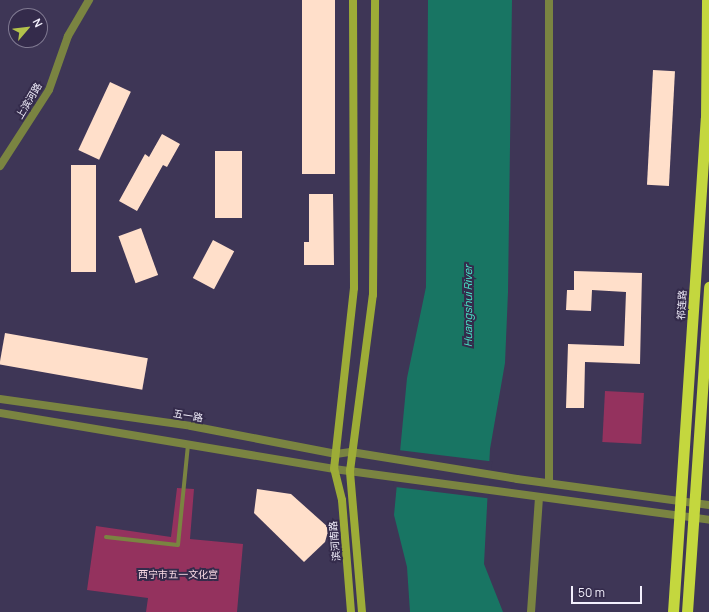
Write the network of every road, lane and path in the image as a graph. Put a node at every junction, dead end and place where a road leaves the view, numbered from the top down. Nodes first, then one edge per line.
1 (89, 0) edge
2 (353, 0) edge
3 (375, 0) edge
4 (549, 0) edge
5 (707, 0) edge
6 (0, 166) edge
7 (709, 287) edge
8 (0, 399) edge
9 (0, 413) edge
10 (188, 444) junction
11 (352, 452) junction
12 (336, 454) junction
13 (334, 469) junction
14 (350, 471) junction
15 (549, 481) junction
16 (539, 498) junction
17 (680, 502) junction
18 (694, 504) junction
19 (709, 505) edge
20 (680, 515) junction
21 (694, 518) junction
22 (709, 520) edge
23 (106, 537) dead end
24 (351, 612) edge
25 (362, 612) edge
26 (531, 612) edge
27 (673, 612) edge
28 (687, 612) edge

1 - 6 street, 上滨河路
2 - 12 main road
3 - 11 main road
4 - 15 street
5 - 17 highway, 祁连路
7 - 18 highway
8 - 12 street, 五一路
9 - 10 street
10 - 13 street
10 - 23 lane
11 - 12 street, 五一路
11 - 14 main road
11 - 15 street, 五一路
12 - 13 main road
13 - 14 street
13 - 24 main road, 滨河南路
14 - 16 street
14 - 25 main road
15 - 17 street, 五一路
16 - 20 street
16 - 26 street
17 - 18 street, 五一路
17 - 20 highway, 祁连路
18 - 19 street, 五一路
18 - 21 highway
20 - 21 street
20 - 27 highway, 祁连路
21 - 22 street
21 - 28 highway

